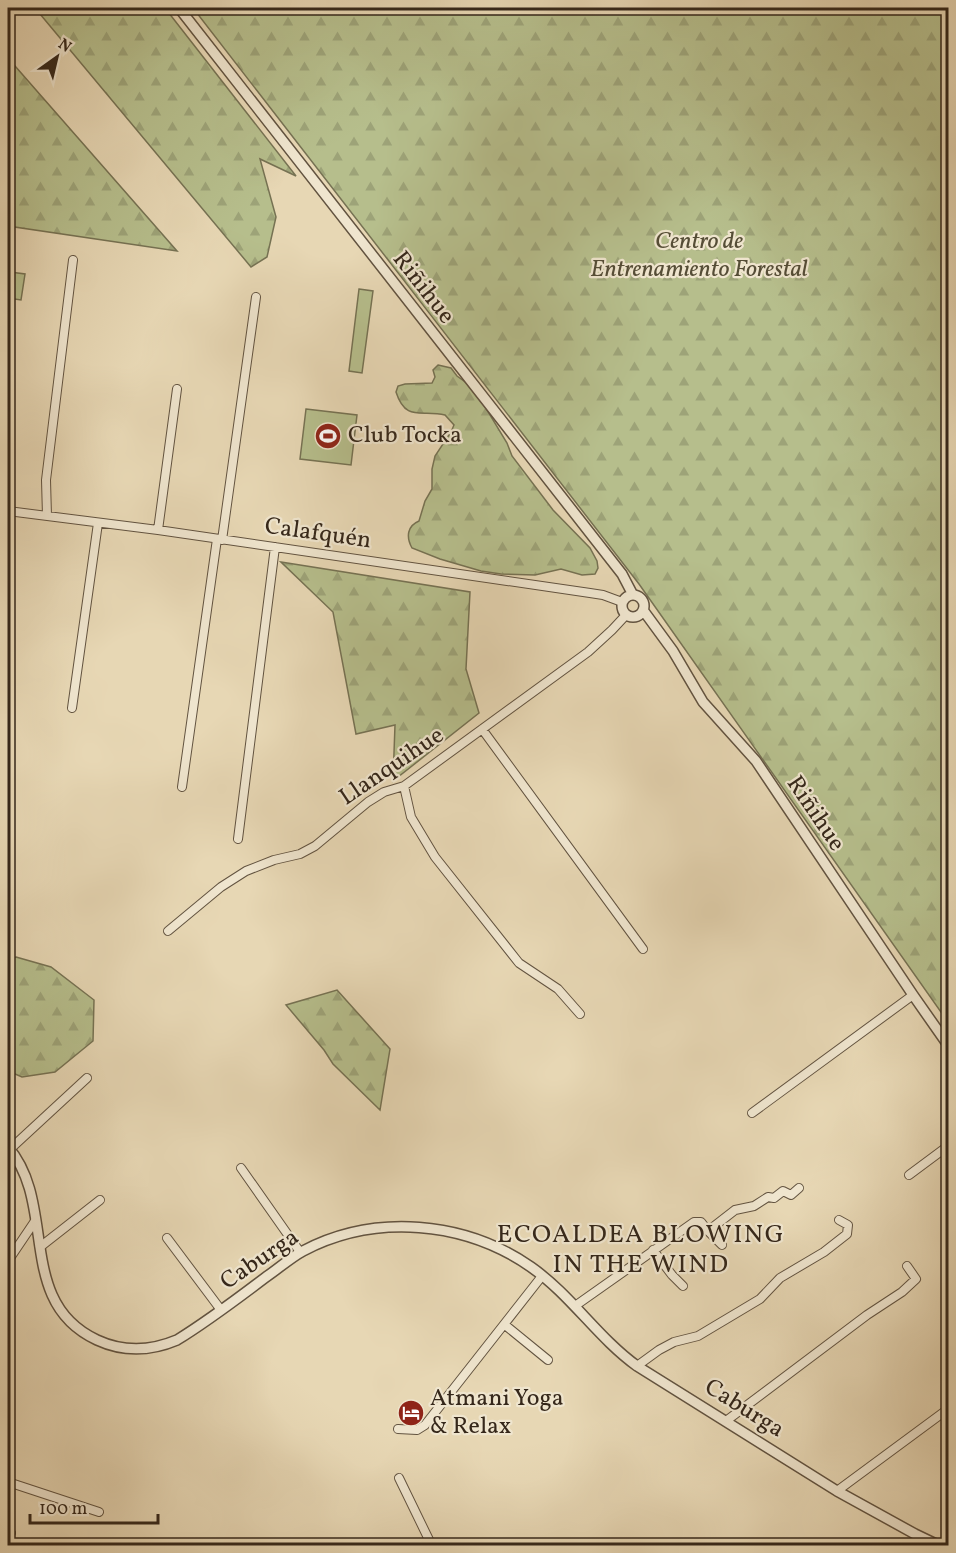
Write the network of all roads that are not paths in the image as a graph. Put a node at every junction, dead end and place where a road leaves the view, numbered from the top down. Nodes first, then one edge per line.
1 (179, 8) edge
2 (73, 260) dead end
3 (256, 297) dead end
4 (177, 389) dead end
5 (8, 511) edge
6 (47, 516) junction
7 (98, 523) junction
8 (158, 530) junction
9 (220, 539) junction
10 (275, 547) junction
11 (633, 595) junction
12 (622, 602) junction
13 (643, 610) junction
14 (626, 615) junction
15 (72, 708) dead end
16 (482, 729) junction
17 (404, 786) junction
18 (182, 787) dead end
19 (238, 839) dead end
20 (168, 931) dead end
21 (643, 949) dead end
22 (912, 995) junction
23 (580, 1014) dead end
24 (948, 1045) edge
25 (87, 1078) dead end
26 (752, 1113) dead end
27 (948, 1146) edge
28 (8, 1149) edge
29 (240, 1168) dead end
30 (909, 1175) dead end
31 (799, 1188) dead end
32 (100, 1200) dead end
33 (839, 1220) dead end
34 (35, 1221) junction
35 (708, 1231) junction
36 (167, 1238) dead end
37 (722, 1245) dead end
38 (40, 1247) junction
39 (653, 1250) junction
40 (300, 1252) junction
41 (8, 1260) edge
42 (907, 1266) dead end
43 (543, 1276) junction
44 (683, 1286) dead end
45 (575, 1306) junction
46 (221, 1310) junction
47 (505, 1325) junction
48 (548, 1360) dead end
49 (637, 1366) junction
50 (948, 1409) edge
51 (726, 1421) junction
52 (398, 1429) dead end
53 (399, 1478) dead end
54 (8, 1482) edge
55 (837, 1491) junction
56 (99, 1512) dead end
57 (432, 1545) edge
58 (940, 1545) edge

1 - 11 street, Riñihue
2 - 6 street
3 - 9 street
4 - 8 street
5 - 6 street, Calafquén
6 - 7 street, Calafquén
7 - 8 street, Calafquén
7 - 15 street
8 - 9 street, Calafquén
9 - 10 street, Calafquén
9 - 18 street
10 - 12 street, Calafquén
10 - 19 street
11 - 12 street
11 - 13 street, Riñihue
12 - 14 street
13 - 14 street
13 - 22 street, Riñihue
14 - 16 street, Llanquihue
16 - 17 street, Llanquihue
16 - 21 street
17 - 20 street, Llanquihue
17 - 23 street
22 - 24 street, Riñihue
22 - 26 street
25 - 28 street
27 - 30 street
28 - 34 street, Caburga
29 - 40 street
31 - 35 street
32 - 38 street
33 - 49 street
34 - 38 street, Caburga
34 - 41 street
35 - 37 street
35 - 39 street
36 - 46 street
38 - 46 street, Caburga
39 - 44 street
39 - 45 street
40 - 43 street, Caburga
40 - 46 street, Caburga
42 - 51 street
43 - 45 street, Caburga
43 - 47 street
45 - 49 street, Caburga
47 - 48 street
47 - 52 street
49 - 51 street, Caburga
50 - 55 street
51 - 55 street, Caburga
53 - 57 street
54 - 56 street
55 - 58 street, Caburga

